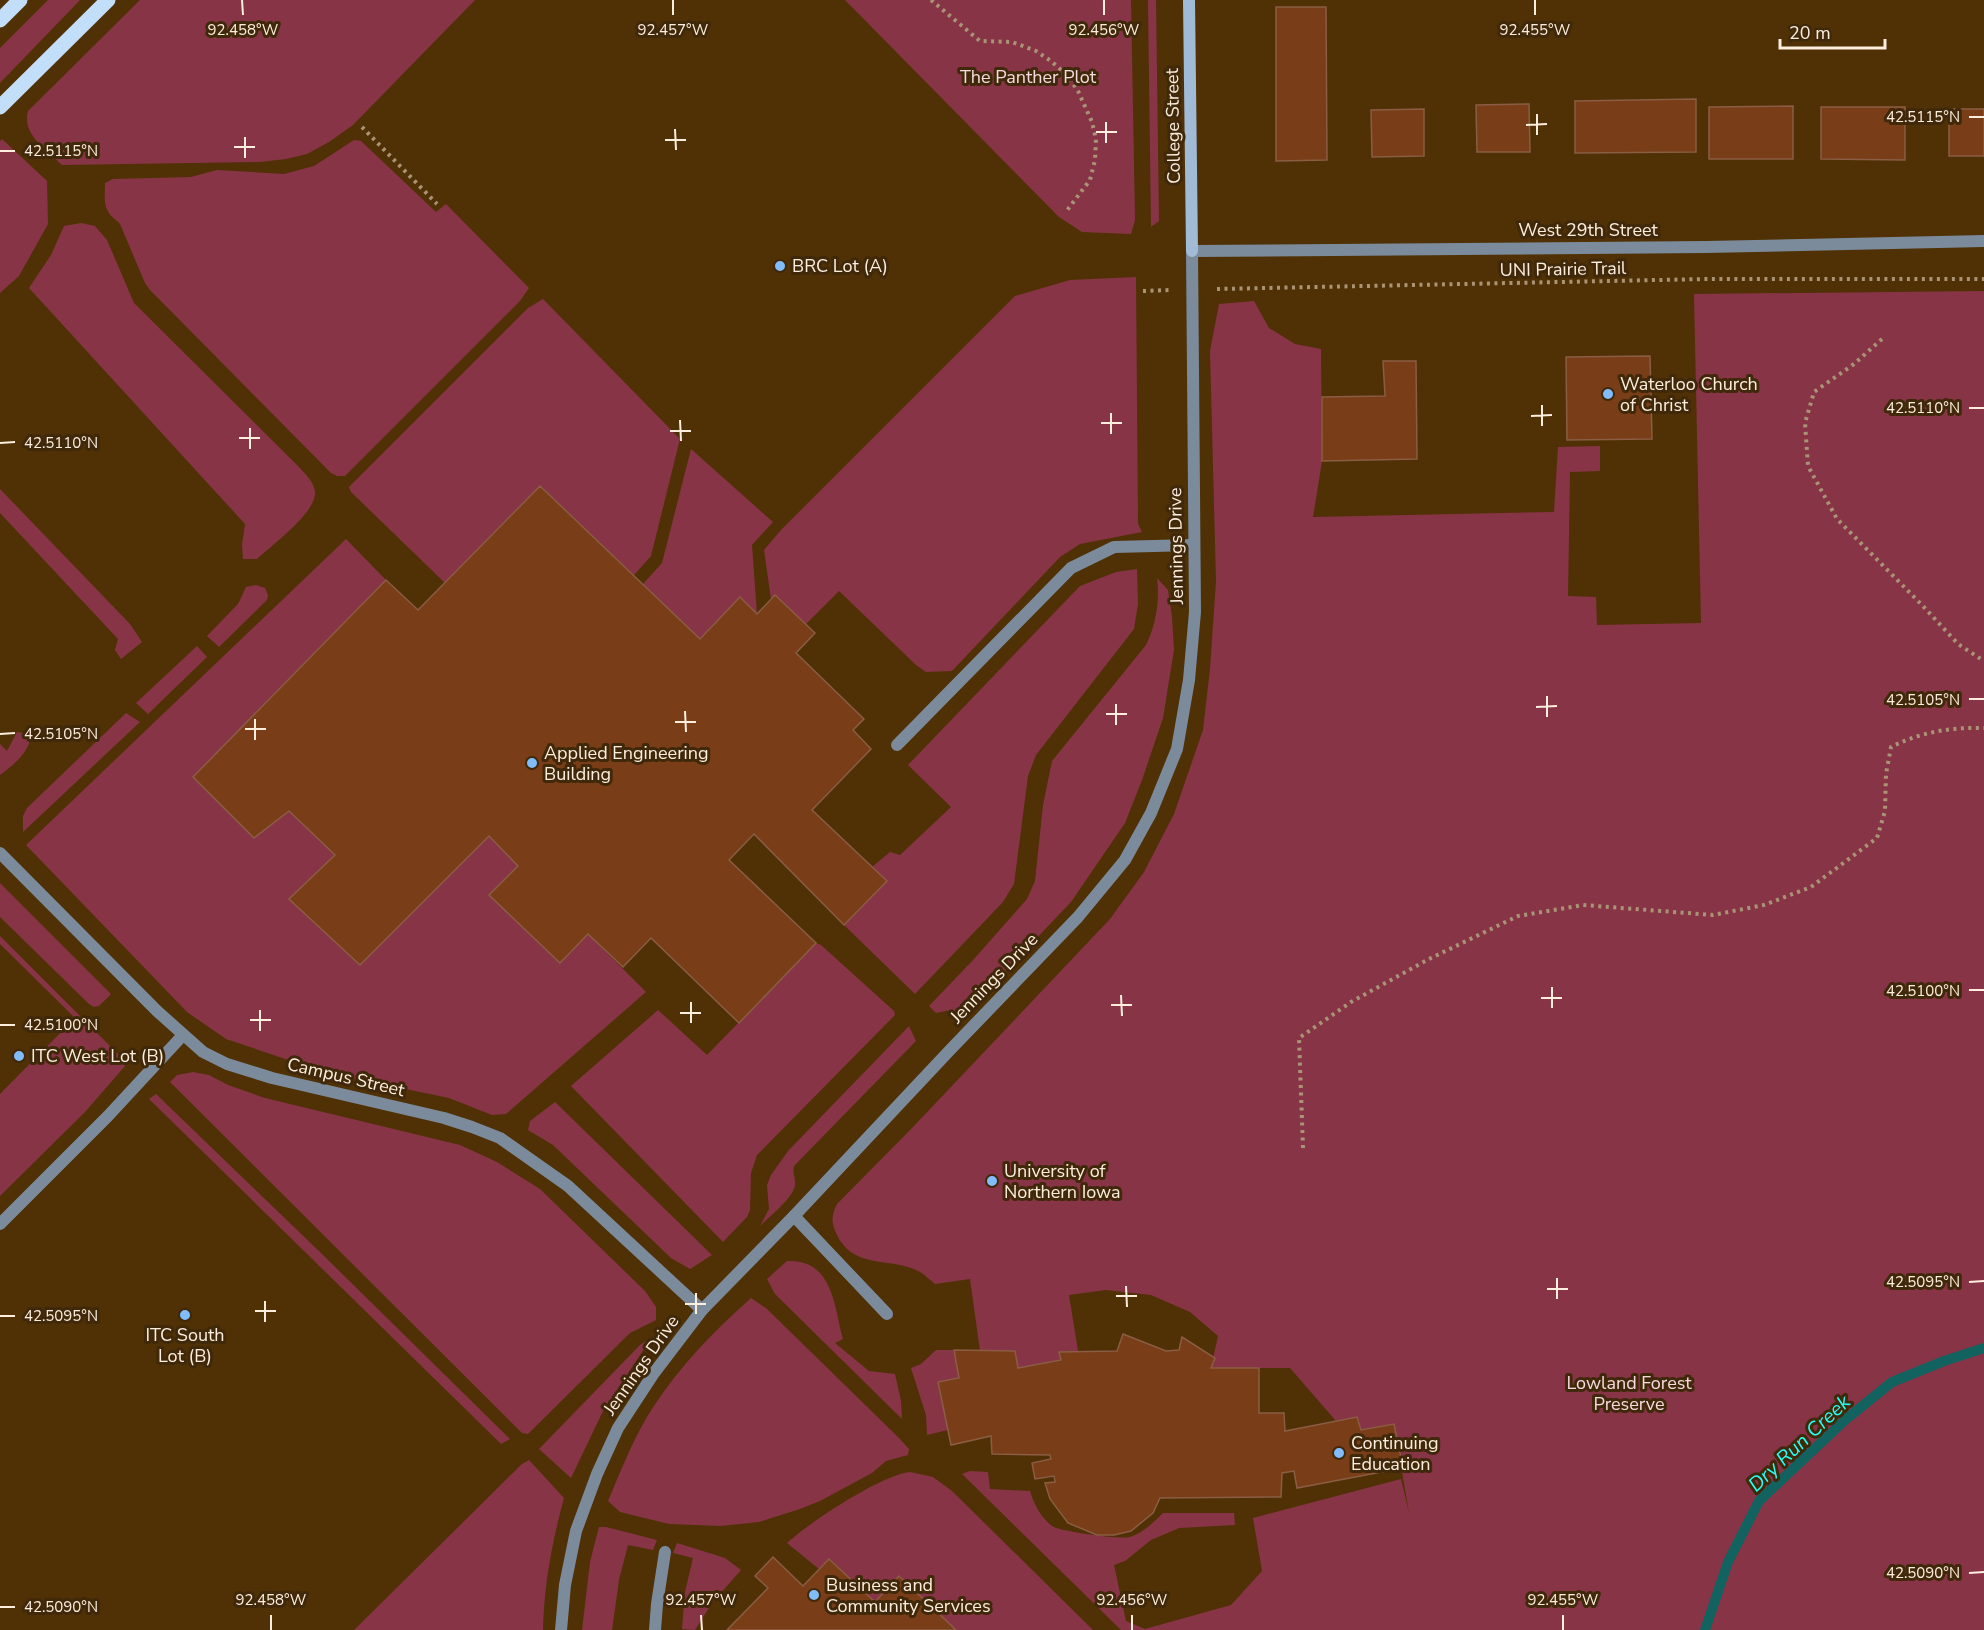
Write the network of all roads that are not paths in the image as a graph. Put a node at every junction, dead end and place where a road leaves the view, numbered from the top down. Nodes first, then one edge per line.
1 (20, 0) edge
2 (108, 0) edge
3 (1190, 0) edge
4 (0, 20) edge
5 (0, 107) edge
6 (1984, 241) edge
7 (1192, 251) junction
8 (1193, 545) junction
9 (897, 745) dead end
10 (0, 853) edge
11 (183, 1035) junction
12 (794, 1216) junction
13 (0, 1224) edge
14 (702, 1310) junction
15 (887, 1314) dead end
16 (665, 1552) dead end
17 (561, 1630) edge
18 (655, 1630) edge

1 - 4 main road
2 - 5 main road
3 - 7 street, College Street
6 - 7 street, West 29th Street
7 - 8 street, Jennings Drive
8 - 9 street
8 - 12 street, Jennings Drive
10 - 11 street, Campus Street
11 - 13 street
11 - 14 street, Campus Street
12 - 14 street, Jennings Drive
12 - 15 street
14 - 17 street, Jennings Drive
16 - 18 street

